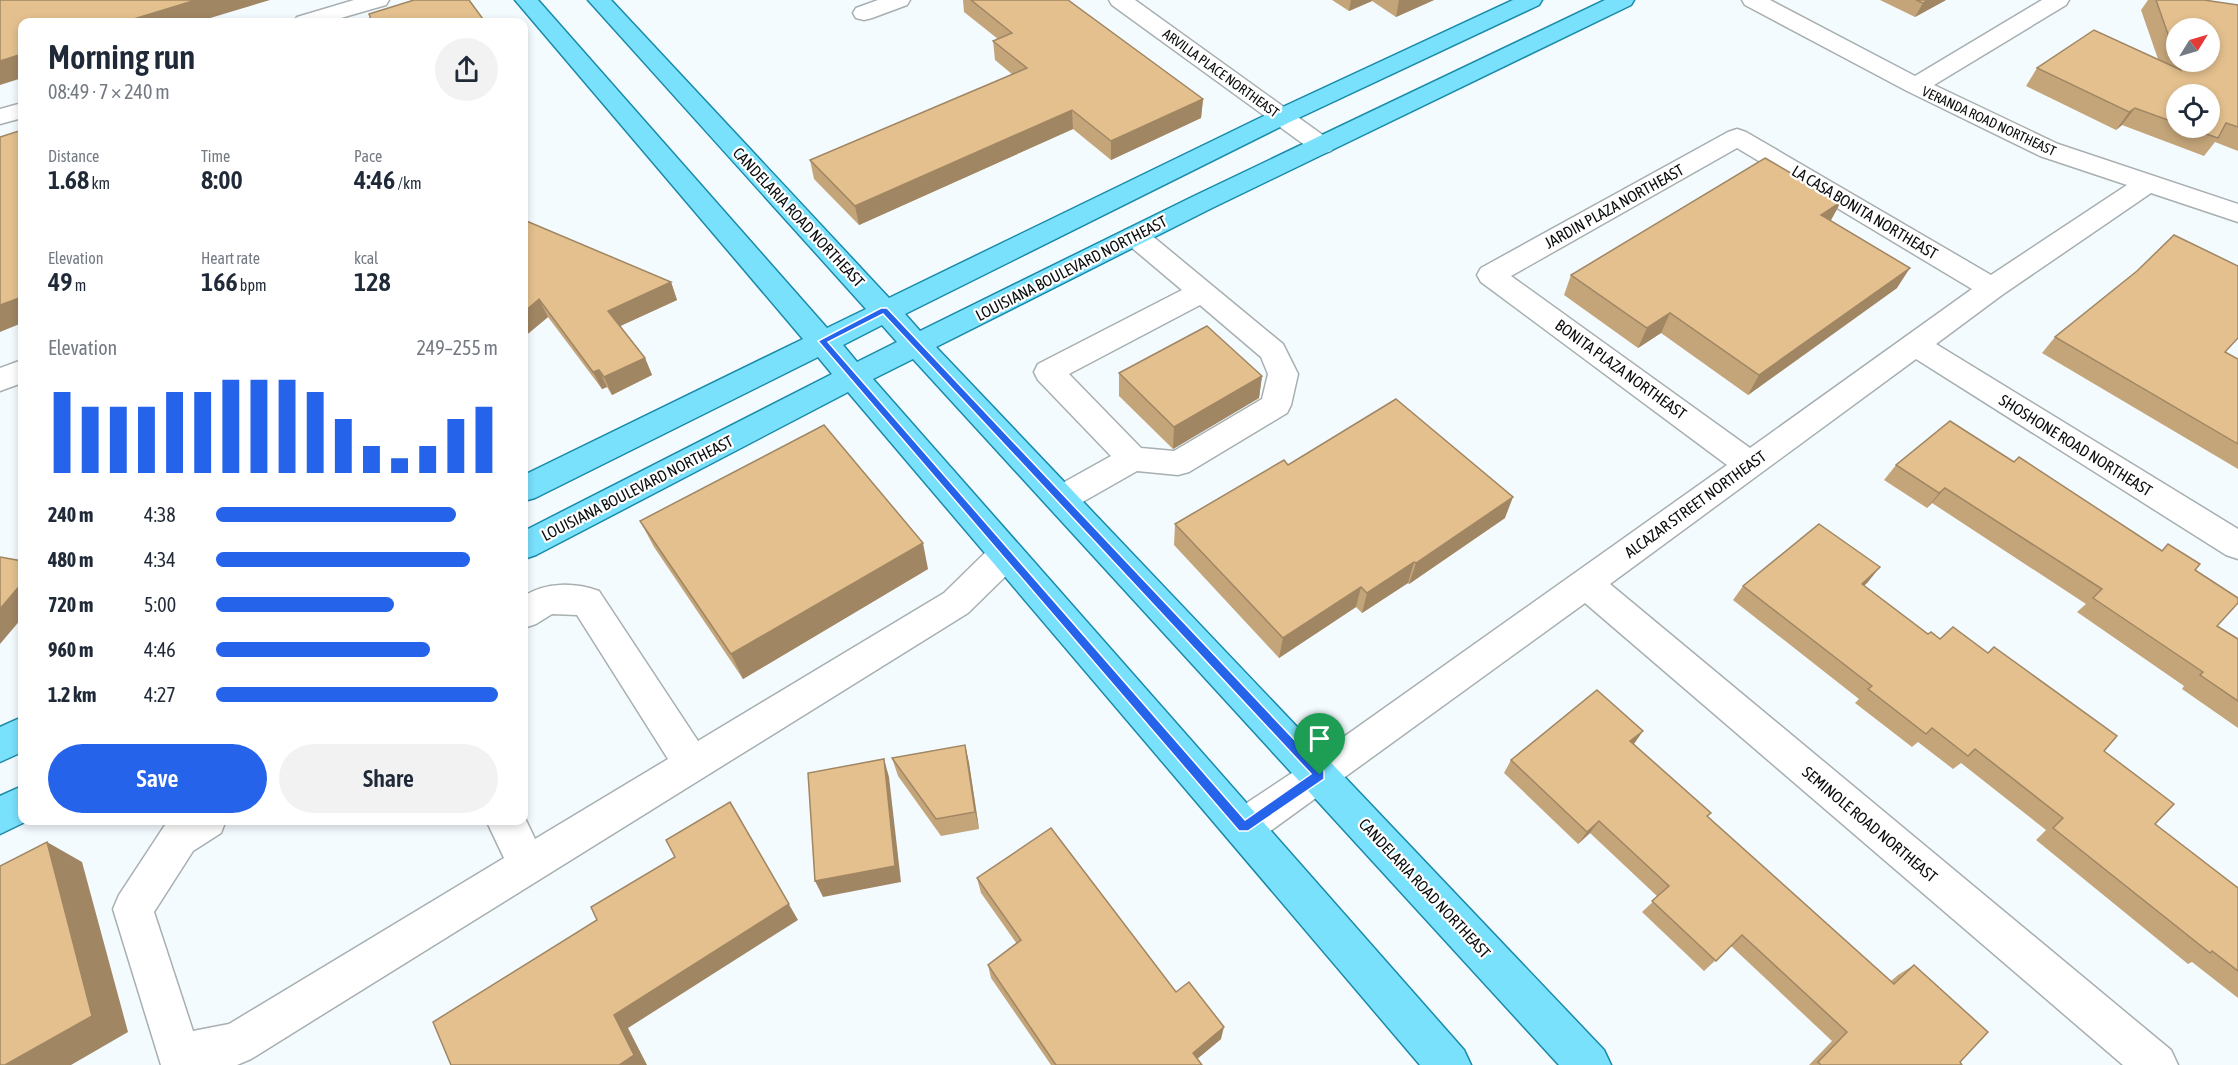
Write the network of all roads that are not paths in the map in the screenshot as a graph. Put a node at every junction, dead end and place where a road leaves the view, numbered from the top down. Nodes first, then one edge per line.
1 (378, 0) edge
2 (526, 0) edge
3 (599, 0) edge
4 (899, 0) edge
5 (1120, 0) edge
6 (1531, 0) edge
7 (1623, 0) edge
8 (1753, 0) edge
9 (2058, 0) edge
10 (864, 13) dead end
11 (318, 18) edge
12 (1916, 87) junction
13 (18, 111) edge
14 (0, 117) edge
15 (1281, 117) junction
16 (1737, 137) joint
17 (1322, 146) junction
18 (2148, 183) junction
19 (2238, 213) edge
20 (1135, 236) junction
21 (1491, 274) joint
22 (1992, 288) junction
23 (1202, 292) junction
24 (884, 310) junction
25 (823, 341) junction
26 (1914, 344) junction
27 (917, 345) junction
28 (18, 373) edge
29 (852, 377) junction
30 (0, 380) edge
31 (1133, 459) junction
32 (1750, 465) junction
33 (528, 487) edge
34 (1061, 499) junction
35 (528, 544) edge
36 (2238, 546) edge
37 (1006, 554) junction
38 (1585, 583) junction
39 (528, 611) edge
40 (18, 736) edge
41 (0, 745) edge
42 (692, 765) junction
43 (1320, 775) junction
44 (18, 806) edge
45 (0, 816) edge
46 (199, 825) edge
47 (508, 825) edge
48 (1244, 827) junction
49 (528, 865) junction
50 (175, 1060) edge
51 (1449, 1065) edge
52 (1589, 1065) edge
53 (2156, 1065) edge

1 - 11 street
2 - 25 main road
3 - 24 main road, CANDELARIA ROAD NORTHEAST
4 - 10 street
5 - 15 street, ARVILLA PLACE NORTHEAST
6 - 15 main road
7 - 17 main road, LOUISIANA BOULEVARD NORTHEAST
8 - 12 street, VERANDA ROAD NORTHEAST
9 - 12 street
12 - 18 street, VERANDA ROAD NORTHEAST
13 - 14 street
15 - 17 street, ARVILLA PLACE NORTHEAST
15 - 24 main road
16 - 21 street, JARDIN PLAZA NORTHEAST
16 - 22 street, LA CASA BONITA NORTHEAST
17 - 20 main road, LOUISIANA BOULEVARD NORTHEAST
18 - 19 street, VERANDA ROAD NORTHEAST
18 - 22 street, ALCAZAR STREET NORTHEAST
20 - 23 street
20 - 27 main road, LOUISIANA BOULEVARD NORTHEAST
21 - 32 street, BONITA PLAZA NORTHEAST
22 - 26 street, ALCAZAR STREET NORTHEAST
23 - 31 street
23 - 31 street
24 - 25 main road
24 - 27 main road, CANDELARIA ROAD NORTHEAST
25 - 29 main road
25 - 33 main road
26 - 32 street, ALCAZAR STREET NORTHEAST
26 - 36 street, SHOSHONE ROAD NORTHEAST
27 - 29 main road, LOUISIANA BOULEVARD NORTHEAST
27 - 34 main road, CANDELARIA ROAD NORTHEAST
28 - 30 street
29 - 35 main road, LOUISIANA BOULEVARD NORTHEAST
29 - 37 main road
31 - 34 street
32 - 38 street, ALCAZAR STREET NORTHEAST
34 - 43 main road, CANDELARIA ROAD NORTHEAST
37 - 42 street
37 - 48 main road
38 - 43 street, ALCAZAR STREET NORTHEAST
38 - 53 street, SEMINOLE ROAD NORTHEAST
39 - 42 street
40 - 41 main road
42 - 49 street
43 - 48 street, ALCAZAR STREET NORTHEAST
43 - 52 main road, CANDELARIA ROAD NORTHEAST
44 - 45 main road
46 - 50 street
47 - 49 street
48 - 51 main road
49 - 50 street

